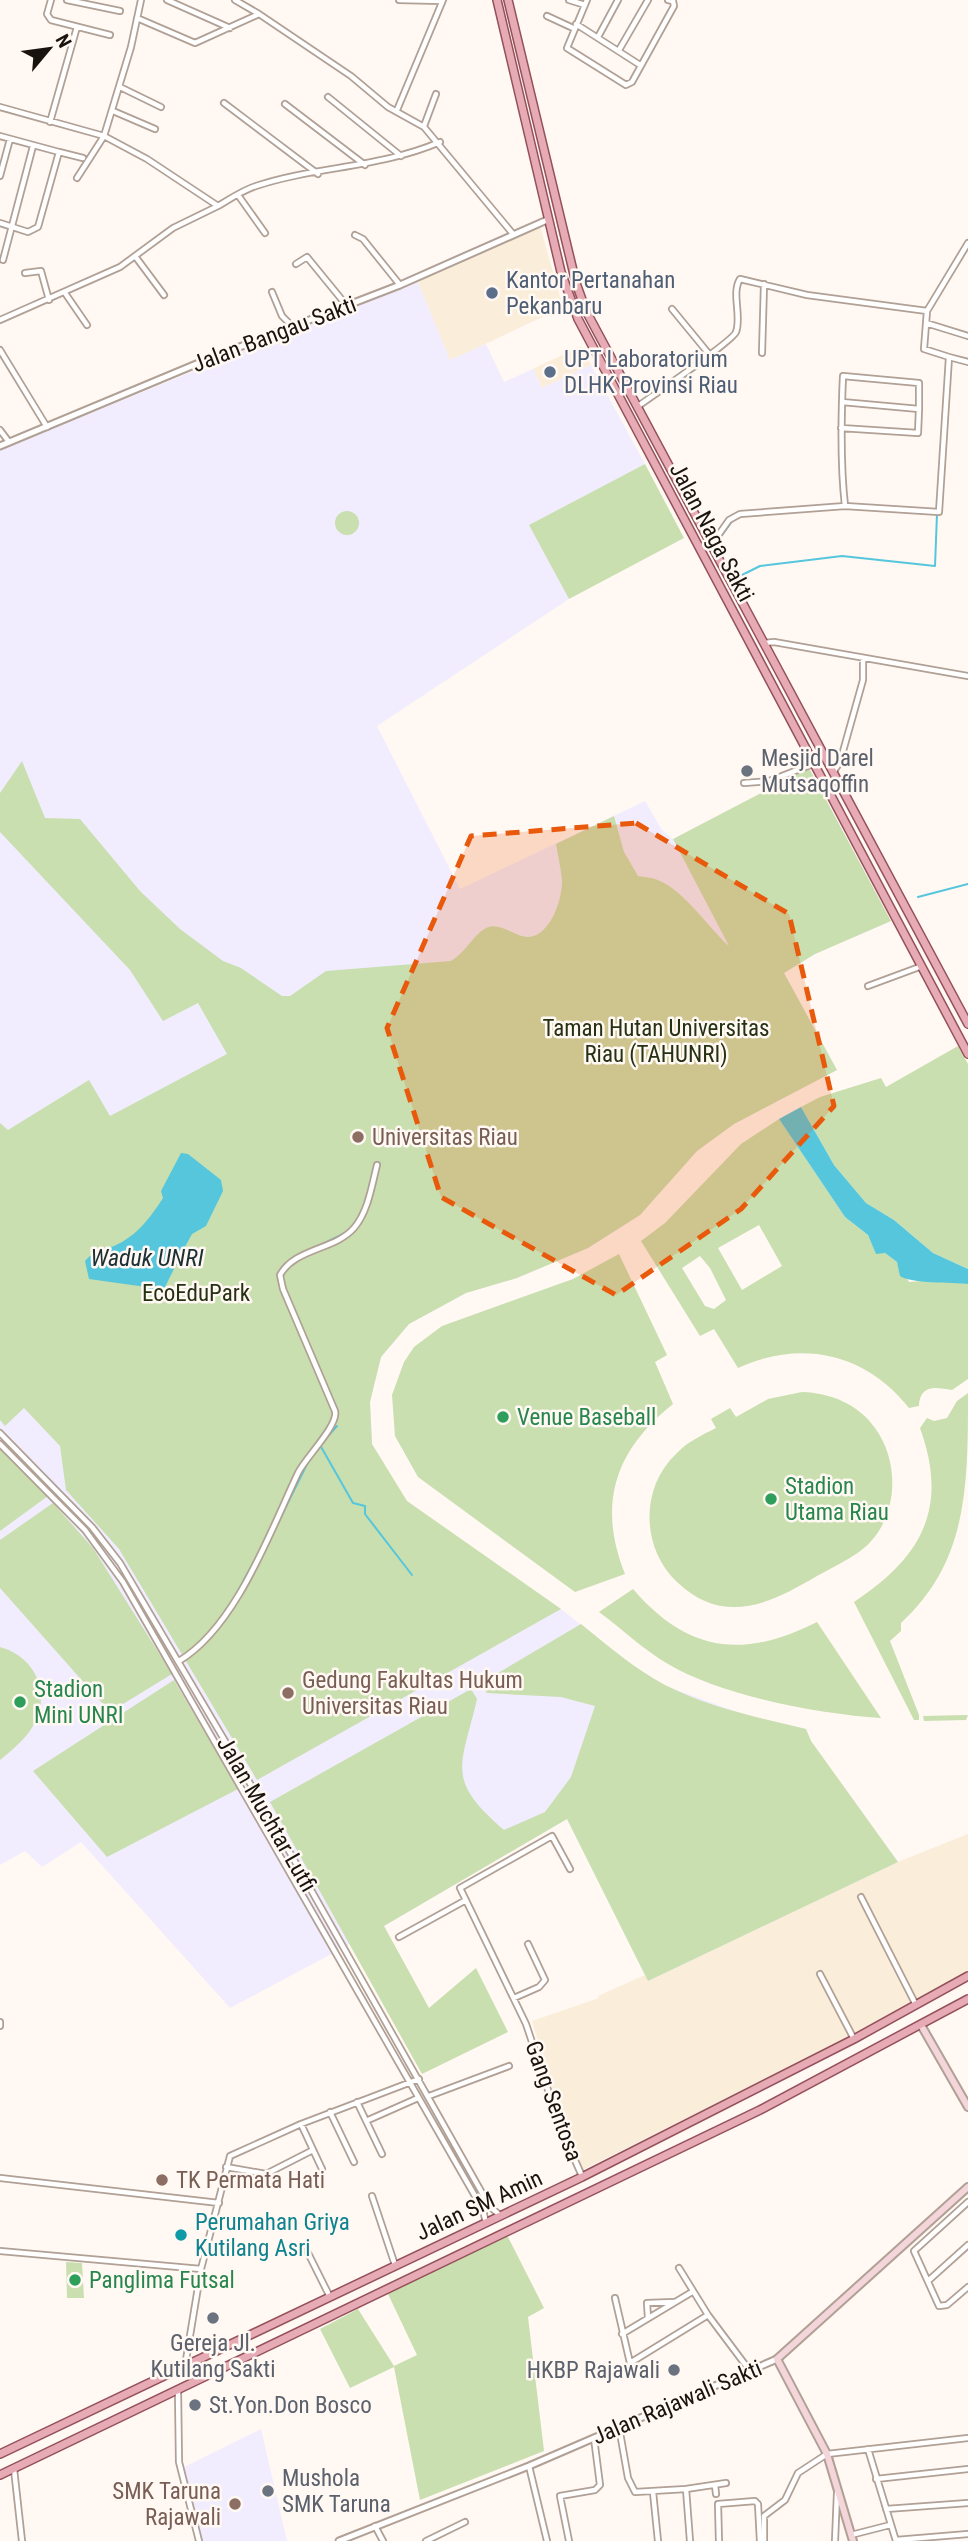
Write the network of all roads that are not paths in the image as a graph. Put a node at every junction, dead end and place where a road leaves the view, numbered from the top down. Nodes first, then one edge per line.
1 (51, 0) edge
2 (67, 0) edge
3 (141, 0) edge
4 (167, 0) edge
5 (235, 0) edge
6 (399, 0) edge
7 (497, 0) edge
8 (508, 0) edge
9 (569, 0) edge
10 (618, 0) edge
11 (648, 0) edge
12 (668, 0) edge
13 (442, 1) edge
14 (586, 2) edge
15 (120, 11) dead end
16 (259, 14) junction
17 (547, 16) dead end
18 (136, 18) junction
19 (575, 26) junction
20 (77, 27) junction
21 (230, 28) junction
22 (110, 35) dead end
23 (598, 37) junction
24 (619, 50) junction
25 (640, 65) junction
26 (120, 87) junction
27 (436, 94) dead end
28 (328, 97) dead end
29 (224, 103) dead end
30 (285, 104) dead end
31 (0, 107) edge
32 (162, 107) dead end
33 (397, 110) junction
34 (113, 111) junction
35 (536, 116) junction
36 (524, 119) junction
37 (50, 122) junction
38 (424, 127) junction
39 (155, 129) dead end
40 (0, 136) edge
41 (104, 136) junction
42 (10, 139) junction
43 (440, 142) junction
44 (33, 146) junction
45 (59, 152) junction
46 (401, 157) junction
47 (83, 158) dead end
48 (365, 166) junction
49 (318, 174) junction
50 (0, 176) edge
51 (77, 178) dead end
52 (238, 195) junction
53 (218, 206) junction
54 (547, 220) junction
55 (0, 223) edge
56 (13, 227) junction
57 (265, 233) dead end
58 (513, 234) junction
59 (355, 235) dead end
60 (968, 243) edge
61 (966, 253) edge
62 (135, 256) junction
63 (3, 260) dead end
64 (296, 264) dead end
65 (25, 273) dead end
66 (764, 284) junction
67 (400, 285) junction
68 (272, 292) dead end
69 (65, 293) junction
70 (164, 295) dead end
71 (50, 300) junction
72 (347, 306) junction
73 (672, 309) dead end
74 (927, 312) junction
75 (0, 320) edge
76 (926, 323) junction
77 (87, 325) dead end
78 (293, 327) junction
79 (968, 336) edge
80 (0, 350) edge
81 (762, 353) dead end
82 (709, 354) junction
83 (949, 357) junction
84 (968, 362) edge
85 (842, 402) junction
86 (637, 407) junction
87 (919, 409) junction
88 (47, 427) junction
89 (841, 428) junction
90 (0, 430) edge
91 (9, 442) junction
92 (0, 446) edge
93 (845, 506) junction
94 (711, 545) junction
95 (764, 643) junction
96 (863, 658) junction
97 (968, 676) edge
98 (813, 763) junction
99 (834, 771) junction
100 (744, 783) dead end
101 (922, 966) junction
102 (868, 986) dead end
103 (967, 1022) edge
104 (956, 1029) junction
105 (968, 1054) edge
106 (377, 1165) dead end
107 (0, 1433) edge
108 (0, 1444) edge
109 (179, 1661) junction
110 (570, 1869) dead end
111 (861, 1897) dead end
112 (466, 1900) junction
113 (399, 1937) dead end
114 (528, 1944) dead end
115 (820, 1974) dead end
116 (968, 1976) edge
117 (514, 1998) junction
118 (968, 1999) edge
119 (916, 2005) junction
120 (921, 2025) junction
121 (854, 2039) junction
122 (509, 2066) dead end
123 (419, 2079) junction
124 (409, 2083) junction
125 (429, 2095) junction
126 (418, 2098) junction
127 (357, 2102) junction
128 (968, 2107) edge
129 (330, 2112) junction
130 (366, 2121) junction
131 (301, 2124) junction
132 (313, 2150) junction
133 (382, 2154) dead end
134 (354, 2162) dead end
135 (226, 2167) junction
136 (323, 2169) dead end
137 (582, 2177) junction
138 (0, 2178) edge
139 (968, 2187) edge
140 (372, 2196) dead end
141 (968, 2202) edge
142 (219, 2203) junction
143 (502, 2216) junction
144 (930, 2220) junction
145 (486, 2224) junction
146 (938, 2228) junction
147 (968, 2245) edge
148 (0, 2251) edge
149 (307, 2251) dead end
150 (410, 2259) junction
151 (395, 2265) junction
152 (679, 2268) dead end
153 (201, 2269) junction
154 (418, 2273) junction
155 (928, 2281) junction
156 (968, 2287) edge
157 (692, 2292) junction
158 (330, 2297) junction
159 (615, 2298) dead end
160 (675, 2302) junction
161 (708, 2315) junction
162 (649, 2318) junction
163 (622, 2334) junction
164 (777, 2359) junction
165 (185, 2368) junction
166 (750, 2372) junction
167 (178, 2391) junction
168 (619, 2427) junction
169 (594, 2438) junction
170 (968, 2438) edge
171 (868, 2449) junction
172 (0, 2454) edge
173 (827, 2454) junction
174 (530, 2466) junction
175 (14, 2469) junction
176 (968, 2469) edge
177 (0, 2475) edge
178 (876, 2479) junction
179 (726, 2483) dead end
180 (715, 2485) junction
181 (686, 2489) junction
182 (837, 2490) junction
183 (653, 2492) junction
184 (716, 2494) dead end
185 (968, 2503) edge
186 (886, 2509) junction
187 (465, 2522) dead end
188 (375, 2525) junction
189 (890, 2525) junction
190 (968, 2534) edge
191 (852, 2538) edge
192 (896, 2540) edge
193 (22, 2541) edge
194 (199, 2541) edge
195 (339, 2541) edge
196 (383, 2541) edge
197 (426, 2541) edge
198 (547, 2541) edge
199 (569, 2541) edge
200 (658, 2541) edge
201 (690, 2541) edge
202 (719, 2541) edge
203 (762, 2541) edge
204 (835, 2541) edge

1 - 20 street
2 - 15 street
3 - 18 street
4 - 21 street
5 - 16 street
6 - 13 street
7 - 36 main road, Jalan Naga Sakti
8 - 35 main road, Jalan Naga Sakti
9 - 14 street
10 - 23 street
11 - 24 street
12 - 25 street
13 - 33 street
14 - 19 street
16 - 21 street
16 - 33 street
17 - 19 street
18 - 21 street
18 - 26 street
19 - 23 street
19 - 25 street
20 - 22 street
20 - 37 street
23 - 24 street
24 - 25 street
26 - 32 street
26 - 34 street
27 - 38 street
28 - 46 street
29 - 49 street
30 - 48 street
31 - 37 street
33 - 38 street
34 - 39 street
34 - 41 street
35 - 36 main road
35 - 86 main road, Jalan Naga Sakti
36 - 54 main road, Jalan Naga Sakti
37 - 41 street
38 - 43 street
40 - 42 street
41 - 51 street
41 - 53 street
42 - 44 street
42 - 50 street
43 - 46 street
43 - 58 street
44 - 45 street
44 - 56 street
45 - 47 street
45 - 56 street
46 - 48 street
48 - 49 street
49 - 52 street
52 - 53 street
52 - 57 street
53 - 62 street
54 - 58 street, Jalan Bangau Sakti
54 - 98 main road, Jalan Naga Sakti
55 - 56 street
56 - 63 street
58 - 67 street, Jalan Bangau Sakti
59 - 67 street
60 - 61 street
61 - 74 street
62 - 69 street
62 - 70 street
64 - 72 street
65 - 71 street
66 - 74 street
66 - 81 street
66 - 82 street
67 - 72 street, Jalan Bangau Sakti
68 - 78 street
69 - 71 street
69 - 77 street
71 - 75 street
72 - 78 street, Jalan Bangau Sakti
73 - 82 street
74 - 76 street
76 - 79 street
76 - 83 street
78 - 88 street, Jalan Bangau Sakti
80 - 88 street
82 - 86 street
83 - 84 street
83 - 93 street
85 - 87 street
85 - 87 street
85 - 89 street
86 - 94 main road, Jalan Naga Sakti
87 - 89 street
88 - 91 street, Jalan Bangau Sakti
89 - 93 street
90 - 91 street
91 - 92 street, Jalan Bangau Sakti
93 - 94 street
94 - 95 main road, Jalan Naga Sakti
95 - 96 street
95 - 99 main road, Jalan Naga Sakti
96 - 97 street
96 - 99 street
98 - 100 street
98 - 101 main road, Jalan Naga Sakti
99 - 103 main road, Jalan Naga Sakti
101 - 102 street
101 - 104 main road, Jalan Naga Sakti
103 - 104 street
104 - 105 main road, Jalan Naga Sakti
106 - 109 street
107 - 109 street, Jalan Muchtar Lutfi
108 - 124 street, Jalan Muchtar Lutfi
109 - 123 street, Jalan Muchtar Lutfi
110 - 112 street
111 - 119 street
112 - 113 street
112 - 117 street, Gang Sentosa
114 - 117 street
115 - 121 street
116 - 119 main road, Jalan SM Amin
117 - 137 street, Gang Sentosa
118 - 120 main road, Jalan SM Amin
119 - 121 main road, Jalan SM Amin
120 - 128 main road
120 - 154 main road, Jalan SM Amin
121 - 137 main road, Jalan SM Amin
122 - 125 street
123 - 124 street
123 - 125 street, Jalan Muchtar Lutfi
124 - 126 street, Jalan Muchtar Lutfi
124 - 127 street
125 - 143 street, Jalan Muchtar Lutfi
126 - 130 street
126 - 145 street, Jalan Muchtar Lutfi
127 - 129 street
127 - 130 street
129 - 131 street
129 - 134 street
130 - 133 street
131 - 132 street
131 - 135 street
132 - 135 street
132 - 136 street
135 - 142 street
137 - 143 main road, Jalan SM Amin
138 - 142 street
139 - 144 main road, Jalan Rajawali Sakti
140 - 151 street
141 - 146 street
142 - 153 street
143 - 145 main road, Jalan SM Amin
144 - 146 street
144 - 164 main road, Jalan Rajawali Sakti
145 - 150 main road, Jalan SM Amin
146 - 155 street
147 - 155 street
148 - 153 street
149 - 158 street
150 - 151 main road, Jalan SM Amin
150 - 154 main road
151 - 158 main road, Jalan SM Amin
152 - 157 street
153 - 165 street
154 - 167 main road, Jalan SM Amin
155 - 156 street
157 - 160 street
157 - 161 street
158 - 165 main road, Jalan SM Amin
159 - 163 street
160 - 162 street
160 - 162 street
161 - 163 street
161 - 166 street
162 - 163 street
164 - 166 street, Jalan Rajawali Sakti
164 - 173 main road
165 - 172 main road, Jalan SM Amin
166 - 168 street, Jalan Rajawali Sakti
167 - 175 main road, Jalan SM Amin
167 - 194 street
168 - 169 street, Jalan Rajawali Sakti
168 - 183 street
169 - 174 street, Jalan Rajawali Sakti
169 - 199 street
170 - 171 street
171 - 173 street
171 - 178 street
173 - 182 main road
173 - 203 street
174 - 188 street, Jalan Rajawali Sakti
174 - 198 street
175 - 177 main road, Jalan SM Amin
175 - 193 street
176 - 178 street
178 - 186 street
179 - 180 street
180 - 181 street
180 - 184 street
181 - 183 street
181 - 201 street
182 - 191 main road
182 - 204 street
183 - 200 street
185 - 186 street
186 - 189 street
187 - 197 street
188 - 195 street, Jalan Rajawali Sakti
188 - 196 street
189 - 191 street
189 - 192 street
190 - 192 street
202 - 203 street

